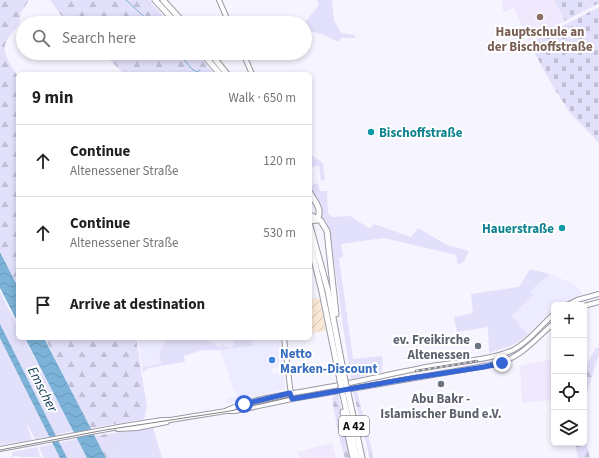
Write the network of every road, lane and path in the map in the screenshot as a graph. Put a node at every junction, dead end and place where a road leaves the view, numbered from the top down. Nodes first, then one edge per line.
1 (156, 0) edge
2 (163, 0) edge
3 (219, 0) edge
4 (170, 16) edge
5 (178, 16) edge
6 (226, 16) edge
7 (208, 60) edge
8 (216, 60) edge
9 (246, 60) edge
10 (218, 72) edge
11 (225, 72) edge
12 (251, 72) edge
13 (312, 196) edge
14 (312, 216) edge
15 (318, 218) junction
16 (312, 221) edge
17 (312, 233) edge
18 (312, 251) edge
19 (599, 294) edge
20 (574, 302) edge
21 (599, 302) edge
22 (587, 305) edge
23 (551, 317) edge
24 (551, 326) edge
25 (532, 335) junction
26 (284, 340) edge
27 (535, 342) junction
28 (339, 347) junction
29 (512, 350) junction
30 (514, 357) junction
31 (342, 380) junction
32 (290, 393) junction
33 (345, 396) junction
34 (292, 399) junction
35 (226, 411) junction
36 (0, 449) edge
37 (353, 458) edge
38 (357, 458) edge
39 (362, 458) edge

1 - 4 highway
2 - 5 highway
3 - 6 main road
7 - 10 highway
8 - 11 highway
9 - 12 main road
13 - 15 highway
14 - 15 highway
15 - 16 highway
15 - 28 highway
17 - 28 highway, A 42
18 - 31 highway, A 42
19 - 20 main road
21 - 22 main road
23 - 25 main road
24 - 27 main road
25 - 27 main road
25 - 29 main road
26 - 32 main road
27 - 30 main road
28 - 31 highway, A 42
29 - 30 main road
29 - 32 main road
30 - 34 main road
31 - 33 highway, A 42, bridge
32 - 34 main road
32 - 35 main road
33 - 37 highway
33 - 38 highway, A 42
33 - 39 highway, A 42
34 - 35 main road
35 - 36 main road

